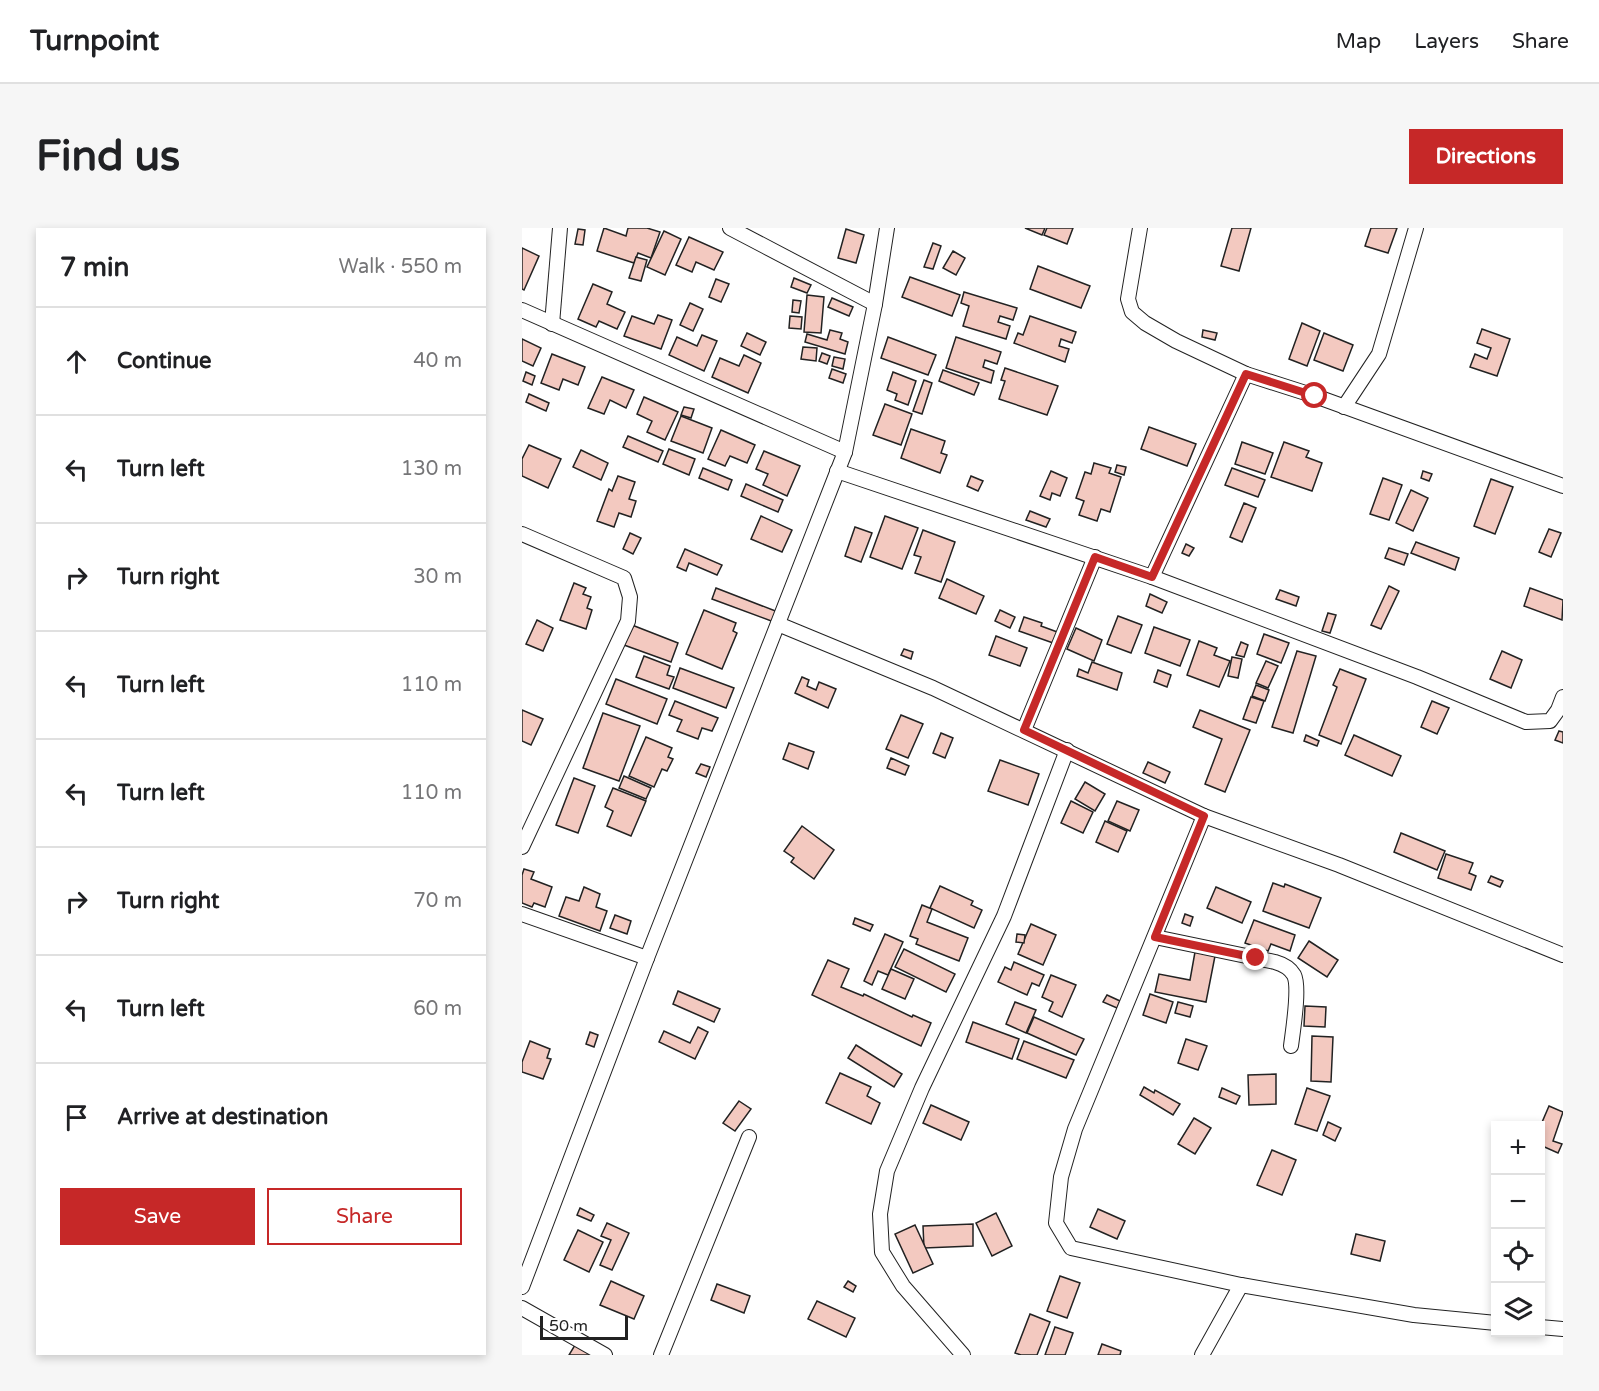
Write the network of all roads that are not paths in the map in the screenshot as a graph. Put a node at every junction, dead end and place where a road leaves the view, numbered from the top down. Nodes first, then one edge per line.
1 (560, 228) edge
2 (730, 228) edge
3 (887, 228) edge
4 (1140, 228) edge
5 (1416, 228) edge
6 (875, 304) junction
7 (522, 310) edge
8 (552, 324) junction
9 (1246, 374) junction
10 (1344, 406) junction
11 (845, 452) junction
12 (837, 471) junction
13 (1563, 486) edge
14 (522, 534) edge
15 (1095, 557) junction
16 (1152, 577) junction
17 (778, 624) junction
18 (1563, 697) edge
19 (1024, 730) junction
20 (1067, 750) junction
21 (1204, 816) junction
22 (522, 847) edge
23 (522, 914) edge
24 (1155, 937) junction
25 (1563, 955) edge
26 (647, 958) junction
27 (1291, 1046) dead end
28 (749, 1137) dead end
29 (1242, 1285) junction
30 (522, 1287) edge
31 (522, 1308) edge
32 (1491, 1323) edge
33 (1545, 1327) edge
34 (1563, 1329) edge
35 (605, 1355) edge
36 (661, 1355) edge
37 (963, 1355) edge
38 (1202, 1355) edge

1 - 8 street
2 - 6 street
3 - 6 street
4 - 9 street
5 - 10 street
6 - 11 street
7 - 8 street
8 - 11 street
9 - 10 street
9 - 16 street
10 - 13 street
11 - 12 street
12 - 15 street
12 - 17 street
14 - 22 street
15 - 16 street
15 - 19 street
16 - 18 street
17 - 19 street
17 - 26 street
19 - 20 street
20 - 21 street
20 - 37 street
21 - 24 street
21 - 25 street
23 - 26 street
24 - 27 street
24 - 29 street
26 - 30 street
28 - 36 street
29 - 32 street
29 - 38 street
31 - 35 street
33 - 34 street

